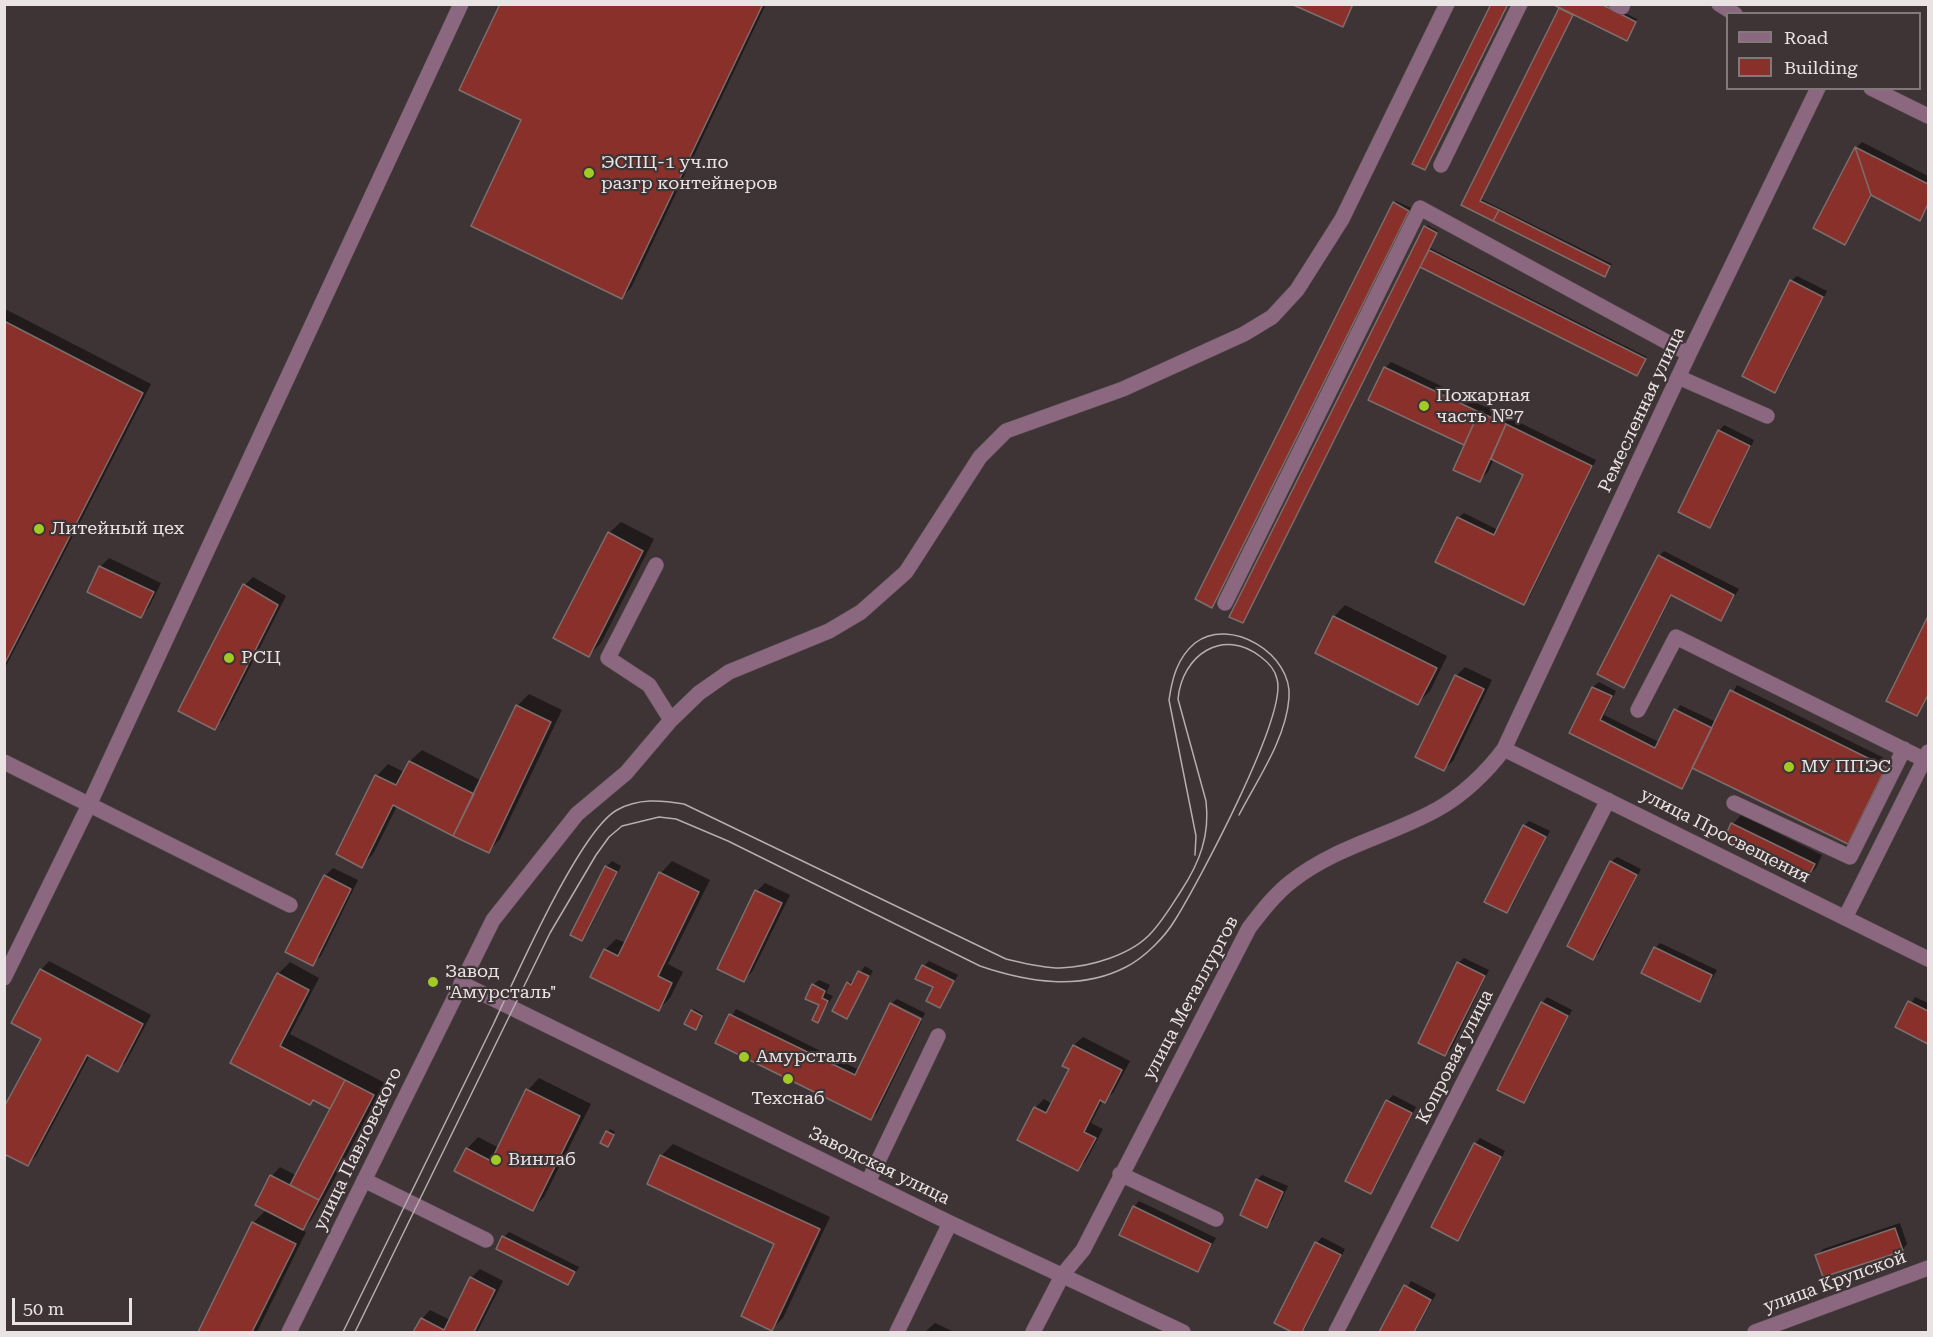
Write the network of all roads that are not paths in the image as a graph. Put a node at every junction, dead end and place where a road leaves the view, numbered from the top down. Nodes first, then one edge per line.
1 (461, 4) edge
2 (1447, 4) edge
3 (1520, 4) edge
4 (1616, 4) edge
5 (1623, 4) edge
6 (1817, 90) edge
7 (1875, 90) edge
8 (1929, 116) edge
9 (1441, 165) dead end
10 (1689, 354) junction
11 (1678, 378) junction
12 (1767, 416) dead end
13 (656, 565) dead end
14 (1225, 603) dead end
15 (1638, 710) dead end
16 (671, 720) junction
17 (1504, 749) junction
18 (1904, 749) junction
19 (1927, 756) edge
20 (4, 762) edge
21 (1608, 800) junction
22 (1734, 803) dead end
23 (89, 805) junction
24 (290, 905) dead end
25 (1845, 918) junction
26 (1929, 959) edge
27 (4, 978) edge
28 (461, 983) junction
29 (938, 1036) dead end
30 (1120, 1174) junction
31 (364, 1180) junction
32 (868, 1182) junction
33 (1216, 1219) dead end
34 (950, 1223) junction
35 (486, 1240) dead end
36 (1929, 1268) edge
37 (1063, 1274) junction
38 (289, 1332) edge
39 (897, 1332) edge
40 (1033, 1332) edge
41 (1183, 1332) edge
42 (1336, 1332) edge
43 (1755, 1332) edge

1 - 23 street
2 - 16 street, улица Павловского
3 - 9 street
4 - 5 street
6 - 10 street, Ремесленная улица
7 - 8 street
10 - 11 street, Ремесленная улица
10 - 14 street
11 - 12 street
11 - 17 street, Ремесленная улица
13 - 16 street
15 - 18 street
16 - 28 street, улица Павловского
17 - 21 street, улица Просвещения
17 - 30 street, улица Металлургов
18 - 19 street
18 - 22 street
19 - 25 street
20 - 23 street
21 - 25 street, улица Просвещения
21 - 42 street, Копровая улица
23 - 24 street
23 - 27 street
25 - 26 street, улица Просвещения
28 - 31 street, улица Павловского
28 - 32 street, Заводская улица
29 - 32 street
30 - 33 street
30 - 37 street, улица Металлургов
31 - 35 street
31 - 38 street, улица Павловского
32 - 34 street, Заводская улица
34 - 37 street, Заводская улица
34 - 39 street
36 - 43 street, улица Крупской
37 - 40 street, улица Металлургов
37 - 41 street, Заводская улица

